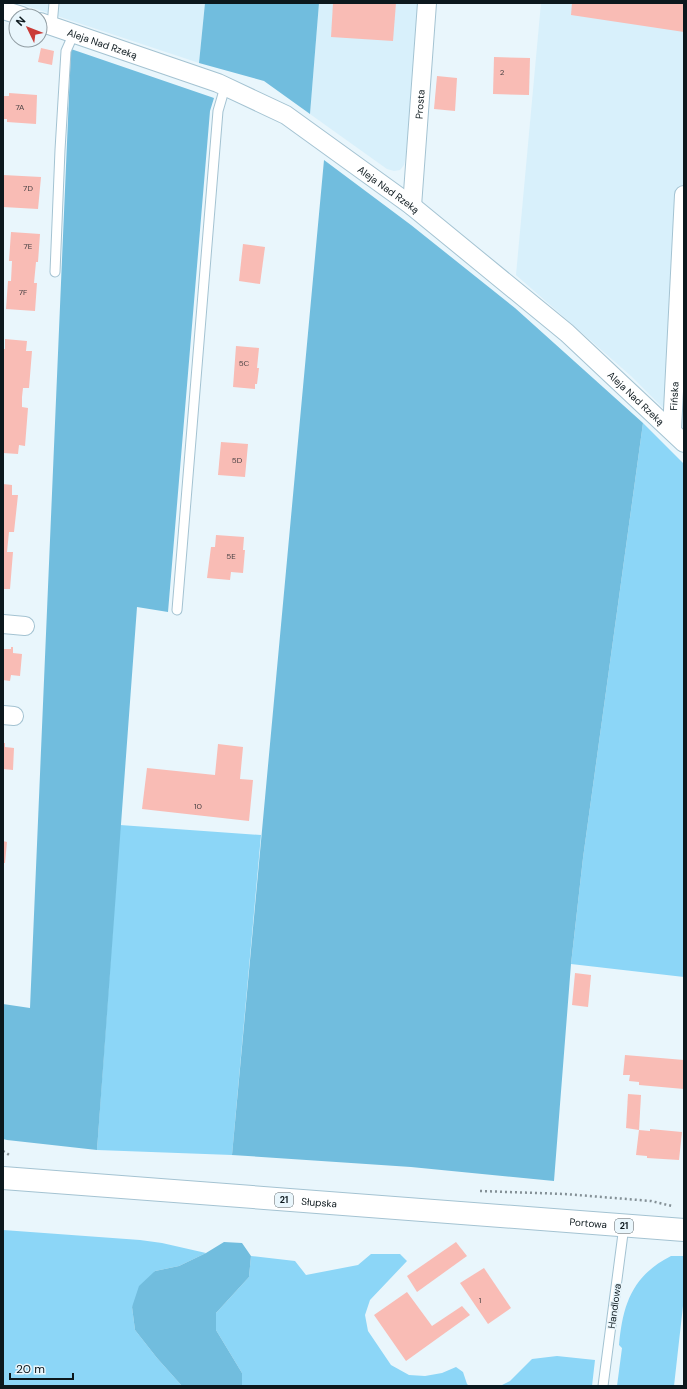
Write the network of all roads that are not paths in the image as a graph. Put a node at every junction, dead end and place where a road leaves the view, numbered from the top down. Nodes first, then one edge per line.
1 (54, 3) edge
2 (427, 3) edge
3 (48, 19) edge
4 (48, 25) edge
5 (74, 33) junction
6 (225, 87) junction
7 (684, 195) edge
8 (412, 206) junction
9 (55, 272) dead end
10 (672, 430) junction
11 (684, 443) edge
12 (177, 610) dead end
13 (3, 624) edge
14 (25, 626) dead end
15 (3, 1178) edge
16 (564, 1221) joint
17 (624, 1226) junction
18 (684, 1230) edge
19 (603, 1386) edge

1 - 3 lane
2 - 8 street, Prosta
4 - 5 street, Aleja Nad Rzeką
5 - 6 street, Aleja Nad Rzeką
5 - 9 lane
6 - 8 street, Aleja Nad Rzeką
6 - 12 lane
7 - 10 street, Fińska
8 - 10 street, Aleja Nad Rzeką
10 - 11 street, Aleja Nad Rzeką
13 - 14 street
15 - 16 main road, Słupska / 21
16 - 17 main road, Portowa / 21
17 - 18 main road, Portowa / 21
17 - 19 lane, Handlowa

